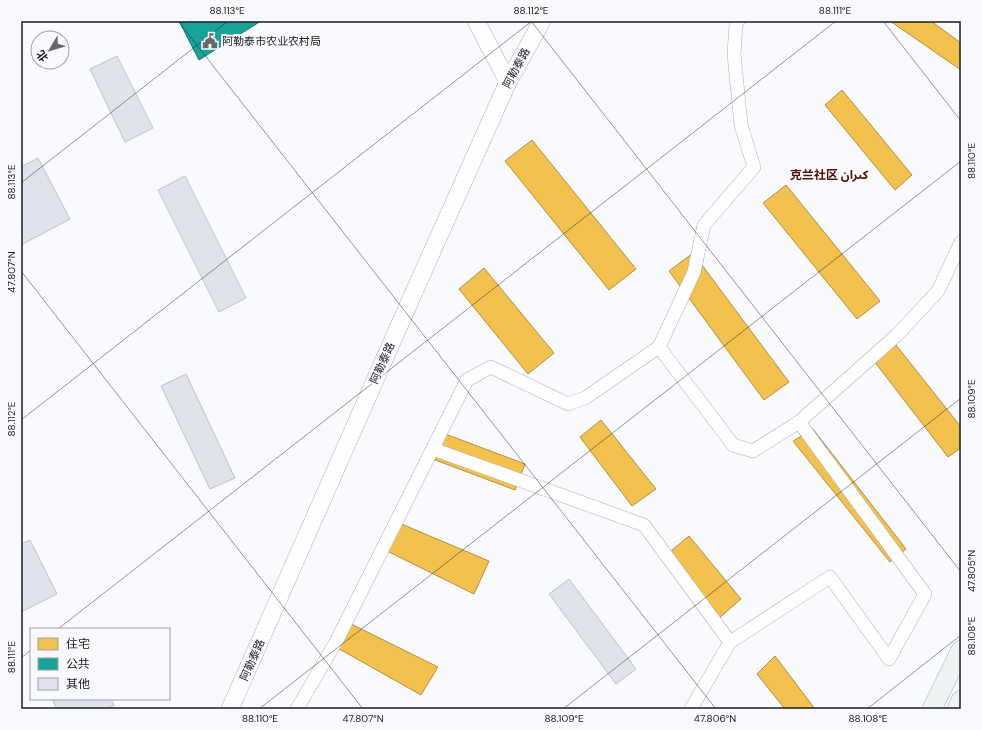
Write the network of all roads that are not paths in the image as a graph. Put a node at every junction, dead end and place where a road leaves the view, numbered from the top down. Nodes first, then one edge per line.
1 (476, 21) edge
2 (542, 21) edge
3 (738, 21) edge
4 (508, 82) junction
5 (961, 242) edge
6 (659, 347) junction
7 (799, 422) junction
8 (433, 449) junction
9 (730, 642) junction
10 (961, 650) edge
11 (961, 700) edge
12 (230, 709) edge
13 (296, 709) edge
14 (691, 709) edge
15 (932, 709) edge
16 (957, 709) edge

1 - 4 street
2 - 4 street, 阿勒泰路
3 - 6 street
4 - 12 street, 阿勒泰路
5 - 7 street
6 - 7 street
6 - 8 street
7 - 9 street
8 - 9 street
8 - 13 street
9 - 14 street
10 - 15 main road
11 - 16 main road

